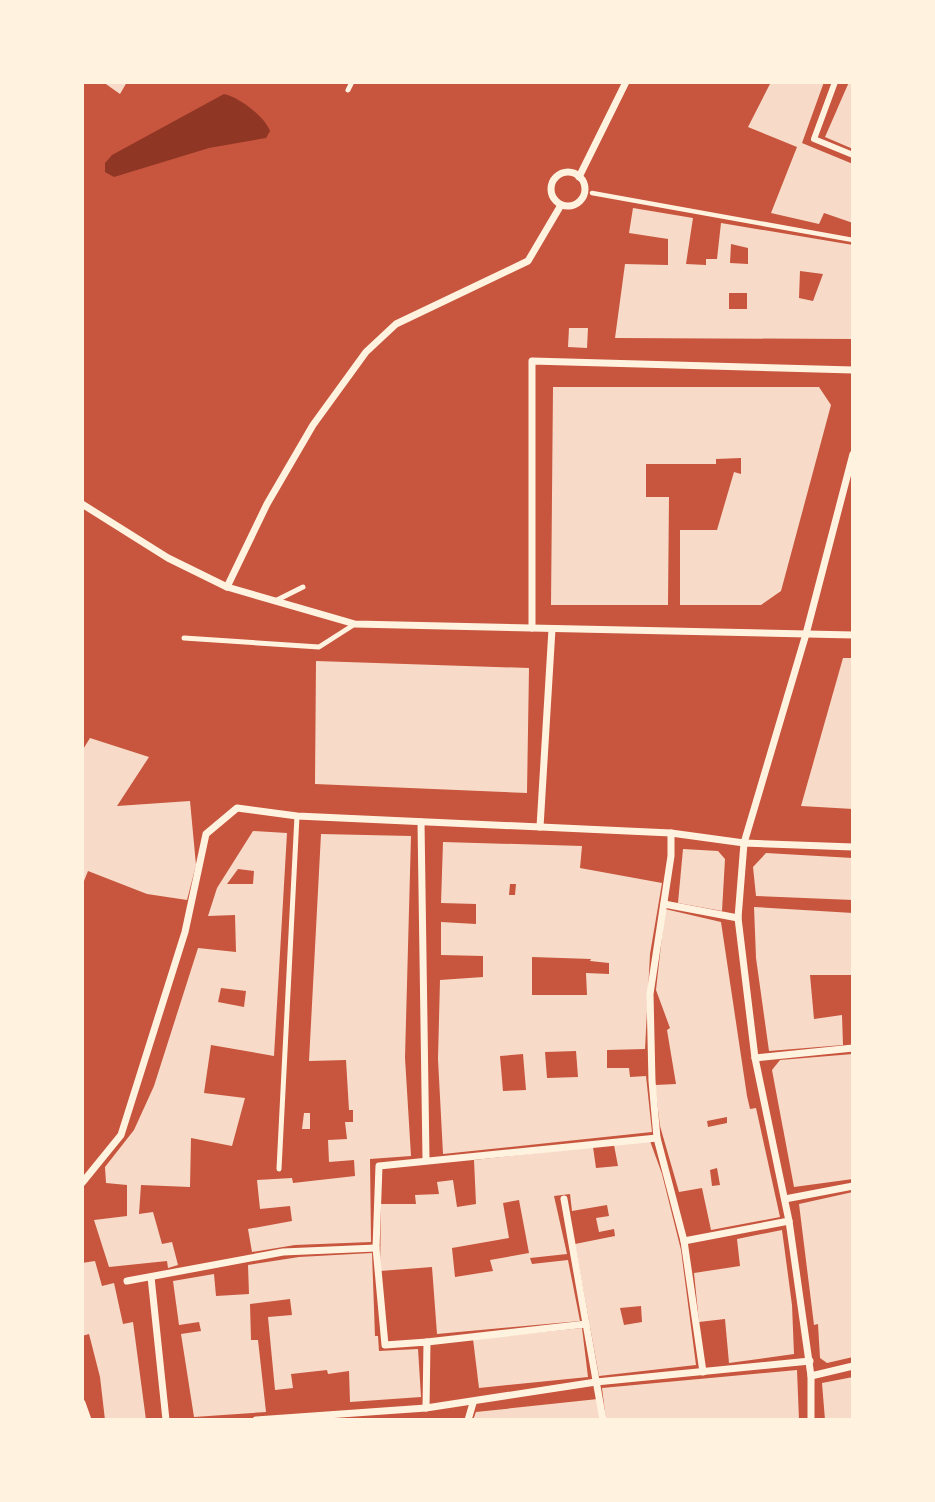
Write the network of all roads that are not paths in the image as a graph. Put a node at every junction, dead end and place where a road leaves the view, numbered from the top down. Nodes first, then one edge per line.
1 (352, 82) edge
2 (626, 82) edge
3 (835, 82) edge
4 (348, 90) dead end
5 (853, 155) edge
6 (579, 177) junction
7 (561, 205) junction
8 (853, 370) edge
9 (853, 454) edge
10 (853, 491) edge
11 (843, 492) junction
12 (82, 504) edge
13 (227, 587) junction
14 (303, 587) dead end
15 (275, 601) junction
16 (355, 624) junction
17 (533, 628) junction
18 (552, 629) junction
19 (806, 634) junction
20 (853, 635) edge
21 (184, 638) dead end
22 (297, 816) junction
23 (421, 822) junction
24 (540, 827) junction
25 (671, 833) junction
26 (744, 843) junction
27 (853, 847) edge
28 (664, 904) junction
29 (738, 918) junction
30 (853, 1048) edge
31 (755, 1058) junction
32 (657, 1138) junction
33 (426, 1159) junction
34 (279, 1169) dead end
35 (82, 1182) edge
36 (853, 1186) edge
37 (564, 1199) dead end
38 (785, 1199) junction
39 (789, 1221) junction
40 (684, 1241) junction
41 (376, 1248) junction
42 (151, 1277) junction
43 (127, 1281) dead end
44 (586, 1324) junction
45 (427, 1342) junction
46 (810, 1361) junction
47 (853, 1366) edge
48 (703, 1372) junction
49 (811, 1376) junction
50 (596, 1382) junction
51 (82, 1403) edge
52 (472, 1403) junction
53 (426, 1408) junction
54 (88, 1420) edge
55 (166, 1420) edge
56 (256, 1420) edge
57 (264, 1420) edge
58 (468, 1420) edge
59 (603, 1420) edge
60 (811, 1420) edge

1 - 4 lane
2 - 6 street
3 - 5 street
6 - 7 street
6 - 7 street
7 - 13 street
8 - 17 street
9 - 11 street
10 - 11 street
11 - 19 street
12 - 13 street
13 - 15 street
14 - 15 lane
15 - 16 street
16 - 17 street
16 - 21 lane
17 - 18 street
18 - 19 street
18 - 24 street
19 - 20 street
19 - 26 street
22 - 23 street
22 - 34 lane
22 - 35 street
23 - 24 street
23 - 33 street
24 - 25 street
25 - 26 street
25 - 28 street
26 - 27 street
26 - 29 street
28 - 29 street
28 - 32 street
29 - 31 street
30 - 31 street
31 - 38 street
32 - 33 street
32 - 40 street
33 - 41 street
36 - 38 street
37 - 44 street
38 - 39 street
39 - 40 street
39 - 46 street
40 - 48 street
41 - 42 street
41 - 45 street
42 - 43 street
42 - 55 street
44 - 45 street
44 - 50 street
45 - 53 street
46 - 48 street
46 - 49 street
47 - 49 street
48 - 50 street
49 - 60 street
50 - 52 street
50 - 59 street
51 - 54 street
52 - 53 street
52 - 58 street
53 - 57 street
56 - 57 street

